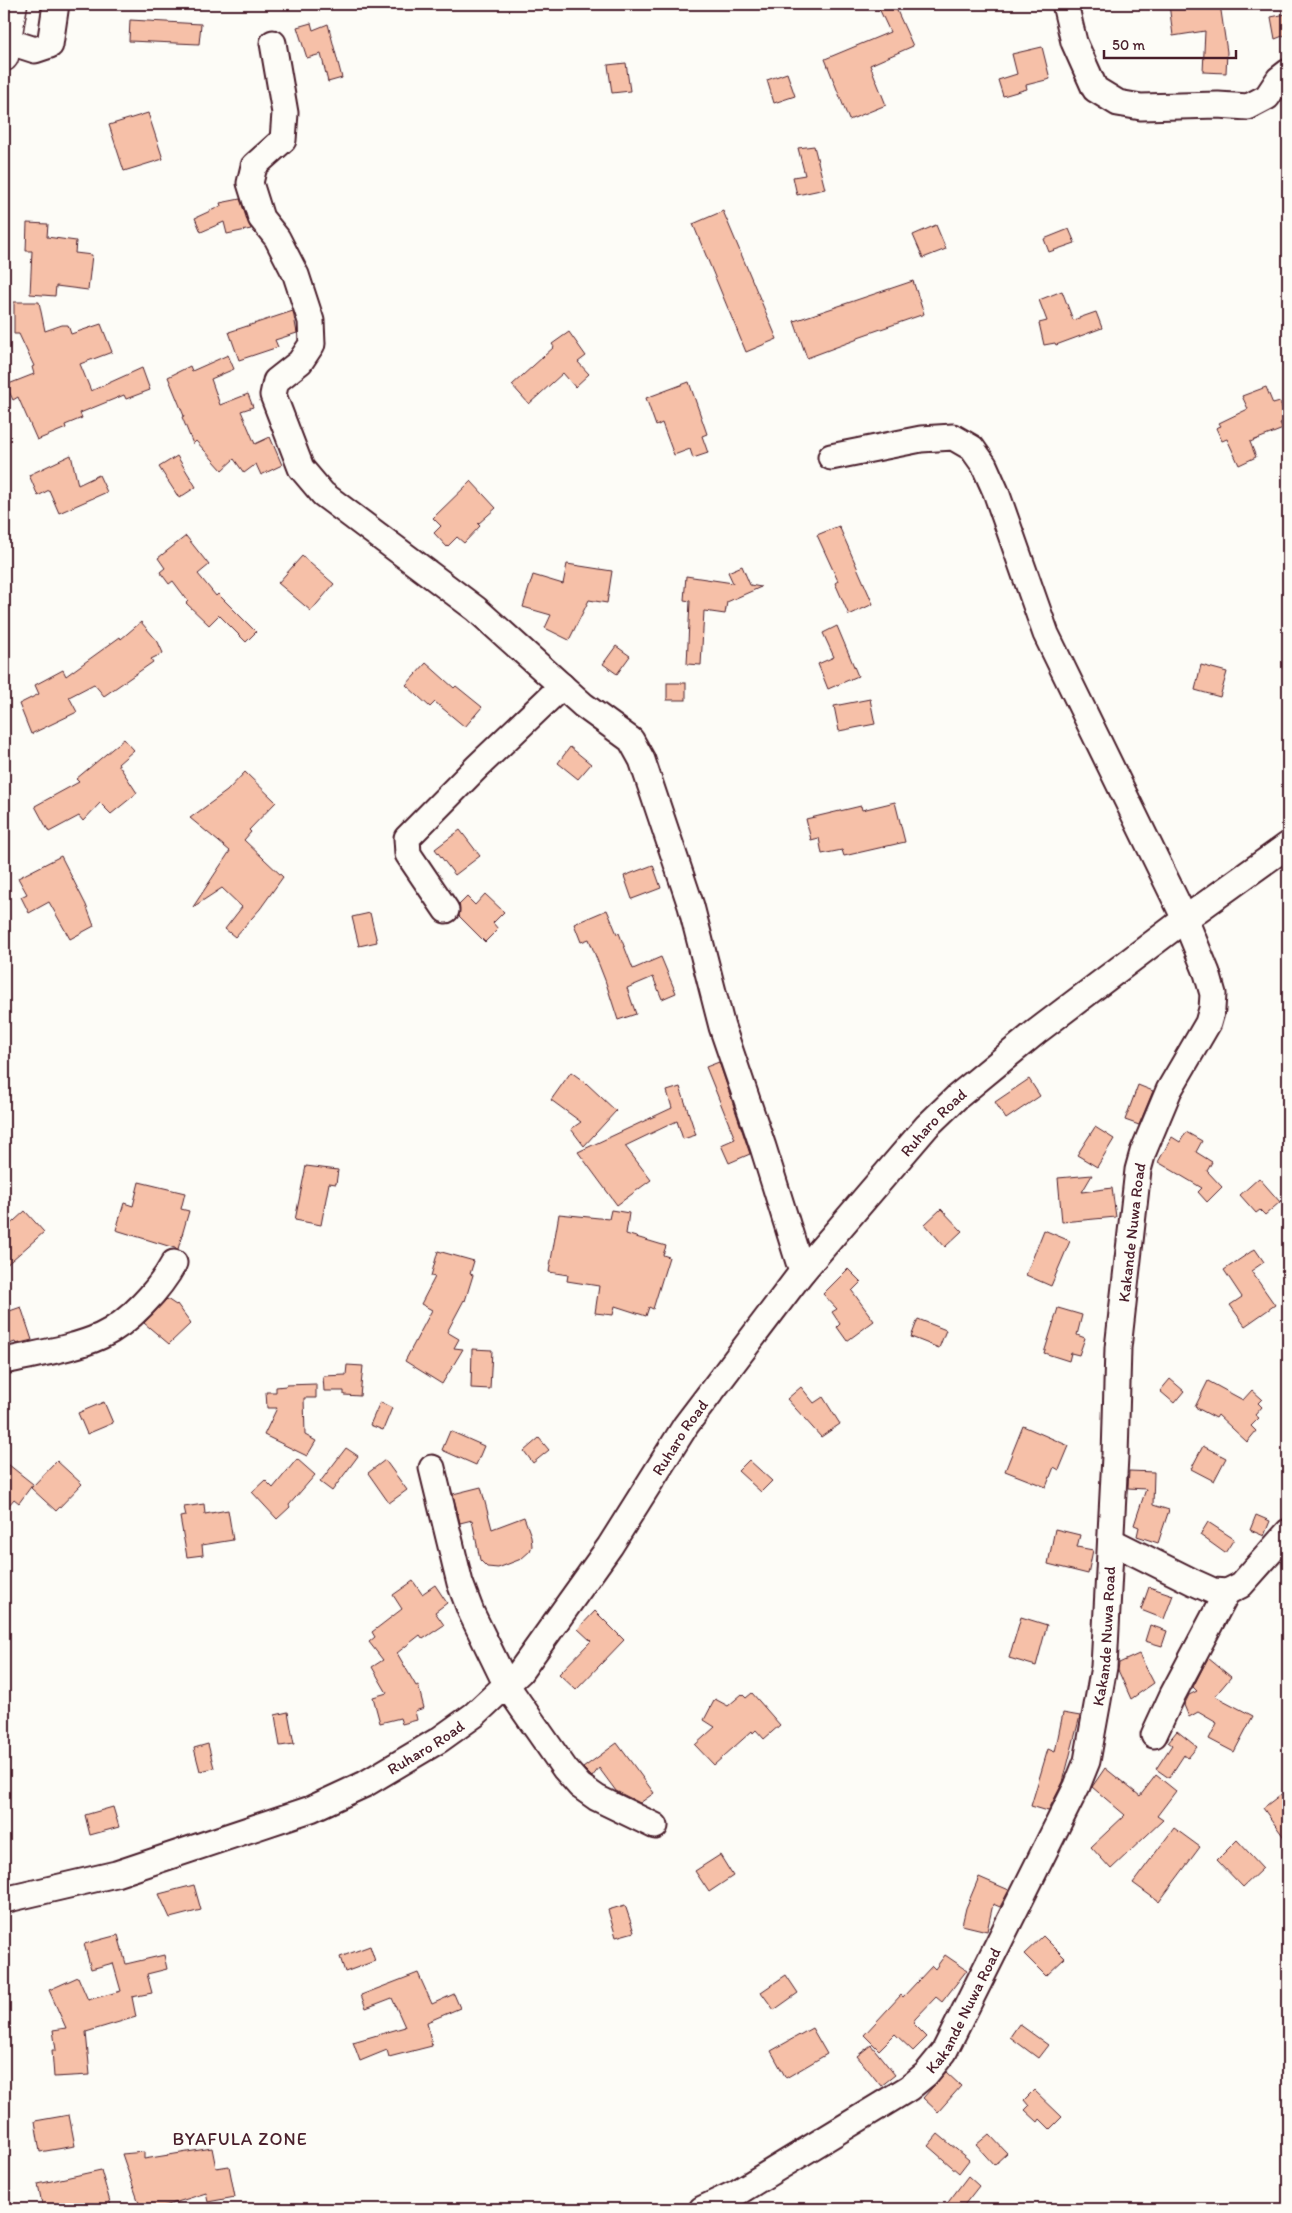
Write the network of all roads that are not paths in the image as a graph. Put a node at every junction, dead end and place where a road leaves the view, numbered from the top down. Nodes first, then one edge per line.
1 (13, 4) edge
2 (56, 4) edge
3 (1065, 4) edge
4 (273, 43) dead end
5 (5, 49) edge
6 (1288, 72) edge
7 (831, 457) dead end
8 (562, 686) junction
9 (1288, 845) edge
10 (446, 910) dead end
11 (1185, 919) junction
12 (174, 1263) dead end
13 (802, 1272) junction
14 (4, 1361) edge
15 (432, 1468) dead end
16 (1288, 1532) edge
17 (1111, 1541) junction
18 (1226, 1592) junction
19 (507, 1686) junction
20 (1154, 1735) dead end
21 (655, 1826) dead end
22 (4, 1900) edge
23 (702, 2209) edge

1 - 5 main road
2 - 5 street
3 - 6 street
4 - 8 street
7 - 11 street, Kakande Nuwa Road
8 - 10 street
8 - 13 street
9 - 11 street, Ruharo Road
11 - 13 street, Ruharo Road
11 - 17 street, Kakande Nuwa Road
12 - 14 street
13 - 19 street, Ruharo Road
15 - 19 street
16 - 18 street
17 - 18 street
17 - 23 street, Kakande Nuwa Road
18 - 20 street
19 - 21 street
19 - 22 street, Ruharo Road

